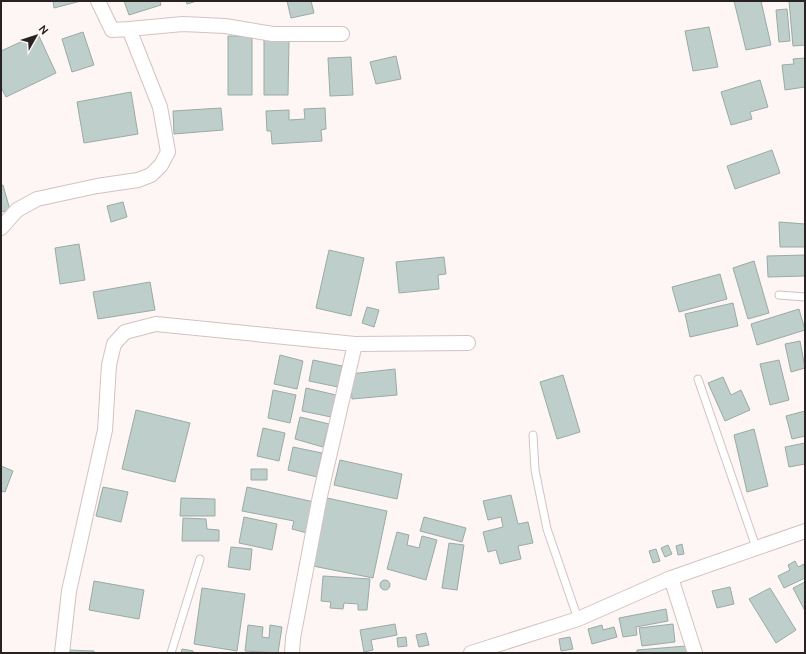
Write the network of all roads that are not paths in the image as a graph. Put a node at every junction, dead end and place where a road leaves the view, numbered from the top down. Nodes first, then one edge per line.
1 (98, 1) edge
2 (129, 29) junction
3 (342, 34) dead end
4 (1, 228) edge
5 (779, 295) dead end
6 (805, 297) edge
7 (468, 343) dead end
8 (355, 344) junction
9 (698, 379) dead end
10 (534, 435) dead end
11 (805, 531) edge
12 (756, 547) junction
13 (200, 559) dead end
14 (671, 578) junction
15 (578, 619) junction
16 (62, 653) edge
17 (171, 653) edge
18 (292, 653) edge
19 (471, 653) edge
20 (695, 653) edge

1 - 2 street
2 - 3 street
2 - 4 street
5 - 6 lane
7 - 8 street
8 - 16 street
8 - 18 street
9 - 12 lane
10 - 15 lane
11 - 12 street
12 - 14 street
13 - 17 lane
14 - 15 street
14 - 20 street
15 - 19 street

